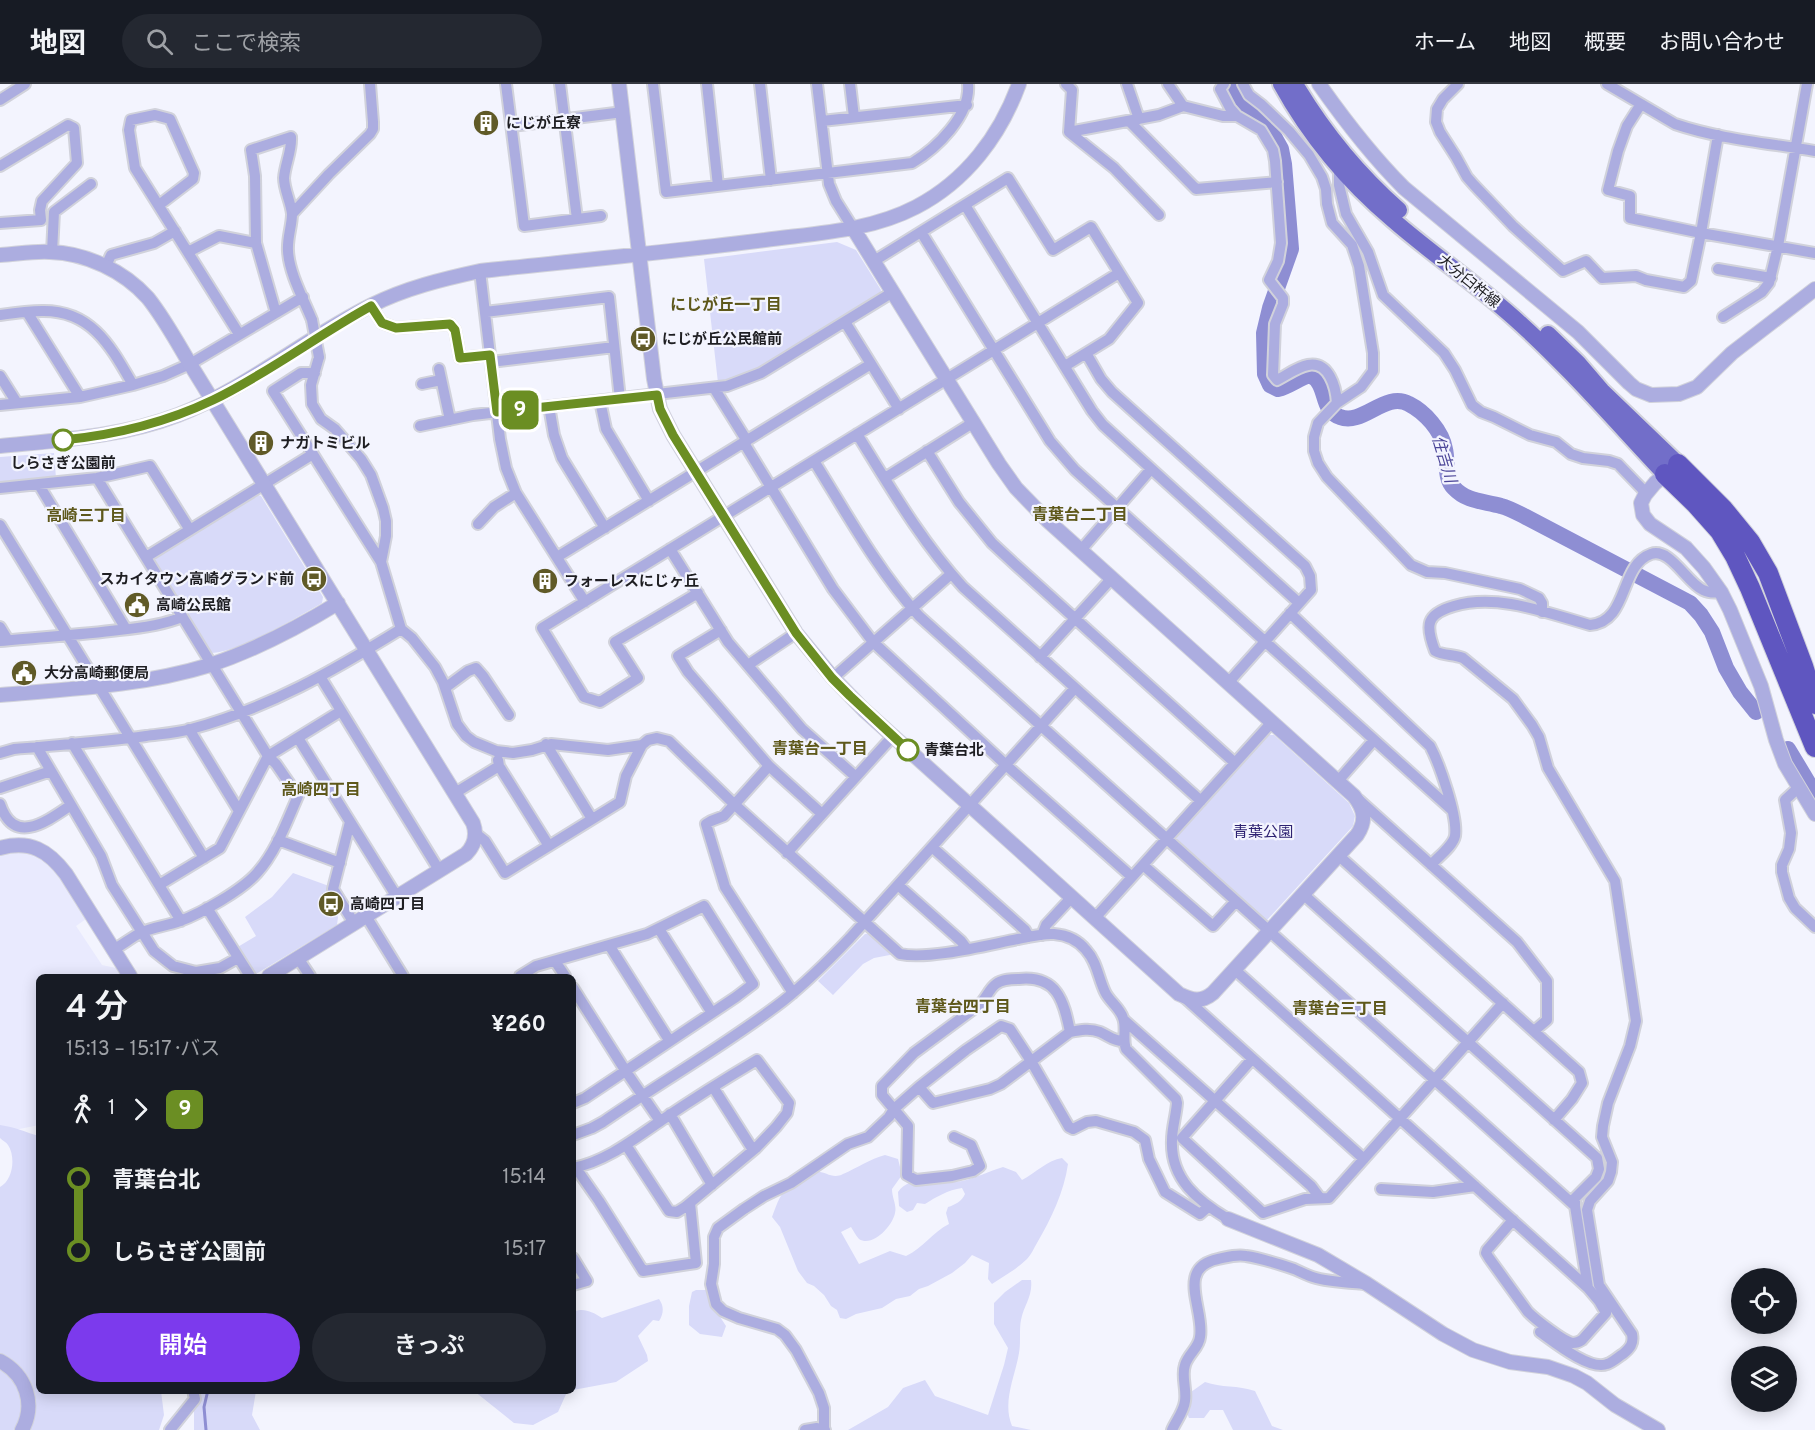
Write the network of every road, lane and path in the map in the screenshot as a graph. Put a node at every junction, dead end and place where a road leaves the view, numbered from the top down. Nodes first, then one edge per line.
1 (25, 84) edge
2 (370, 84) edge
3 (506, 84) edge
4 (560, 84) edge
5 (619, 84) edge
6 (653, 84) edge
7 (706, 84) edge
8 (760, 84) edge
9 (817, 84) edge
10 (850, 84) edge
11 (968, 84) edge
12 (1019, 84) edge
13 (1066, 84) edge
14 (1127, 84) edge
15 (1168, 84) edge
16 (1223, 84) edge
17 (1243, 84) edge
18 (1281, 84) edge
19 (1295, 84) edge
20 (1319, 84) edge
21 (1458, 84) edge
22 (1607, 84) edge
23 (1806, 84) edge
24 (0, 100) edge
25 (1641, 104) junction
26 (966, 105) junction
27 (1183, 106) junction
28 (623, 112) junction
29 (1237, 116) junction
30 (854, 117) junction
31 (565, 119) junction
32 (1134, 120) junction
33 (822, 121) junction
34 (512, 126) junction
35 (1069, 132) junction
36 (1718, 135) junction
37 (1796, 147) junction
38 (1815, 151) edge
39 (1342, 161) junction
40 (0, 166) edge
41 (828, 173) junction
42 (771, 180) junction
43 (1277, 182) junction
44 (91, 184) dead end
45 (718, 186) junction
46 (159, 205) junction
47 (965, 205) junction
48 (292, 214) junction
49 (1159, 214) dead end
50 (601, 216) dead end
51 (577, 219) junction
52 (0, 223) edge
53 (853, 228) junction
54 (175, 231) junction
55 (921, 232) junction
56 (1701, 233) junction
57 (256, 243) junction
58 (1778, 246) junction
59 (52, 252) junction
60 (188, 252) junction
61 (1815, 253) edge
62 (639, 254) junction
63 (0, 255) edge
64 (874, 261) junction
65 (106, 266) junction
66 (1718, 269) dead end
67 (480, 271) junction
68 (1119, 273) junction
69 (1771, 278) junction
70 (1815, 289) edge
71 (893, 292) junction
72 (303, 297) junction
73 (371, 306) junction
74 (27, 312) junction
75 (485, 312) junction
76 (276, 313) junction
77 (0, 315) edge
78 (1723, 317) dead end
79 (845, 322) junction
80 (1038, 323) junction
81 (240, 334) junction
82 (614, 347) junction
83 (994, 350) junction
84 (1086, 353) junction
85 (490, 359) junction
86 (190, 364) junction
87 (871, 364) junction
88 (1065, 366) junction
89 (315, 373) junction
90 (0, 376) edge
91 (947, 379) junction
92 (422, 384) dead end
93 (133, 385) junction
94 (714, 388) junction
95 (657, 395) junction
96 (80, 397) junction
97 (620, 399) junction
98 (212, 400) junction
99 (600, 401) junction
100 (17, 403) junction
101 (1336, 404) junction
102 (0, 405) edge
103 (549, 406) junction
104 (899, 409) junction
105 (497, 412) junction
106 (450, 420) junction
107 (974, 422) junction
108 (420, 426) dead end
109 (857, 434) junction
110 (745, 442) junction
111 (0, 446) edge
112 (927, 451) junction
113 (313, 454) junction
114 (814, 461) junction
115 (1151, 469) junction
116 (1672, 469) junction
117 (696, 472) junction
118 (97, 478) junction
119 (885, 478) junction
120 (264, 484) junction
121 (39, 485) junction
122 (771, 487) junction
123 (0, 488) edge
124 (516, 493) junction
125 (1646, 493) junction
126 (649, 501) junction
127 (1117, 508) junction
128 (723, 517) junction
129 (478, 524) dead end
130 (0, 525) edge
131 (604, 528) junction
132 (190, 530) junction
133 (670, 549) junction
134 (1081, 550) junction
135 (146, 557) junction
136 (557, 557) junction
137 (381, 562) junction
138 (951, 574) junction
139 (1112, 578) junction
140 (1721, 592) junction
141 (698, 593) junction
142 (585, 602) junction
143 (338, 603) junction
144 (1299, 603) junction
145 (912, 608) junction
146 (1542, 612) junction
147 (1290, 614) junction
148 (182, 617) junction
149 (1075, 619) junction
150 (0, 627) edge
151 (126, 629) junction
152 (401, 629) junction
153 (721, 630) junction
154 (796, 633) junction
155 (68, 636) junction
156 (4, 641) edge
157 (1265, 641) junction
158 (873, 642) junction
159 (367, 650) junction
160 (1040, 657) junction
161 (212, 664) junction
162 (748, 665) junction
163 (321, 678) junction
164 (832, 678) junction
165 (1228, 682) junction
166 (99, 686) junction
167 (445, 688) junction
168 (1075, 688) junction
169 (0, 695) edge
170 (1808, 710) edge
171 (341, 711) junction
172 (242, 712) junction
173 (509, 715) dead end
174 (1272, 722) junction
175 (1041, 726) junction
176 (189, 729) junction
177 (893, 736) junction
178 (130, 738) junction
179 (298, 738) junction
180 (1374, 740) junction
181 (1815, 740) edge
182 (72, 743) junction
183 (546, 744) junction
184 (642, 744) junction
185 (37, 747) junction
186 (1815, 747) edge
187 (496, 751) junction
188 (0, 753) edge
189 (268, 756) junction
190 (1235, 763) junction
191 (1006, 765) junction
192 (499, 766) junction
193 (769, 766) junction
194 (51, 771) junction
195 (856, 777) junction
196 (1338, 781) junction
197 (0, 788) edge
198 (1798, 788) junction
199 (456, 793) junction
200 (1354, 796) junction
201 (1201, 801) junction
202 (0, 804) edge
203 (734, 804) junction
204 (71, 805) junction
205 (970, 805) junction
206 (1452, 810) junction
207 (239, 811) junction
208 (822, 814) junction
209 (1375, 814) junction
210 (1815, 814) edge
211 (592, 819) junction
212 (350, 822) junction
213 (476, 833) junction
214 (1357, 835) junction
215 (1167, 839) junction
216 (278, 840) junction
217 (549, 846) junction
218 (932, 847) junction
219 (0, 848) edge
220 (787, 853) junction
221 (1338, 855) junction
222 (204, 858) junction
223 (340, 863) junction
224 (1143, 865) junction
225 (1431, 865) junction
226 (439, 870) junction
227 (1132, 878) junction
228 (159, 885) junction
229 (898, 885) junction
230 (1303, 894) junction
231 (396, 897) junction
232 (1072, 897) junction
233 (1236, 901) junction
234 (207, 908) junction
235 (1095, 918) junction
236 (360, 919) junction
237 (181, 921) junction
238 (864, 922) junction
239 (1815, 927) edge
240 (659, 929) junction
241 (1269, 931) junction
242 (141, 933) junction
243 (1042, 935) junction
244 (1029, 937) junction
245 (609, 945) junction
246 (967, 949) junction
247 (113, 950) junction
248 (238, 958) junction
249 (298, 958) junction
250 (555, 961) junction
251 (1234, 969) junction
252 (128, 974) edge
253 (249, 974) edge
254 (272, 974) edge
255 (309, 974) edge
256 (401, 974) edge
257 (523, 974) edge
258 (564, 974) edge
259 (576, 993) edge
260 (793, 993) junction
261 (1213, 993) junction
262 (1179, 994) junction
263 (1503, 1003) junction
264 (1198, 1010) junction
265 (712, 1013) junction
266 (1124, 1020) junction
267 (1534, 1031) junction
268 (1070, 1032) junction
269 (669, 1040) junction
270 (1123, 1041) junction
271 (1468, 1043) junction
272 (1252, 1059) junction
273 (1031, 1061) junction
274 (625, 1070) junction
275 (1435, 1081) junction
276 (713, 1086) junction
277 (919, 1087) junction
278 (642, 1095) junction
279 (576, 1101) edge
280 (1215, 1101) junction
281 (894, 1109) junction
282 (665, 1118) junction
283 (1401, 1119) junction
284 (1554, 1120) junction
285 (576, 1134) edge
286 (954, 1137) dead end
287 (626, 1145) junction
288 (753, 1150) junction
289 (1364, 1160) junction
290 (576, 1167) edge
291 (576, 1171) edge
292 (712, 1185) junction
293 (1475, 1186) junction
294 (1381, 1189) dead end
295 (1320, 1198) junction
296 (690, 1203) junction
297 (1575, 1206) junction
298 (1208, 1207) junction
299 (1228, 1219) joint
300 (1513, 1220) junction
301 (576, 1263) edge
302 (576, 1284) edge
303 (1367, 1284) junction
304 (1588, 1288) junction
305 (1540, 1332) dead end
306 (0, 1361) edge
307 (194, 1394) edge
308 (22, 1430) edge
309 (170, 1430) edge
310 (805, 1430) edge
311 (825, 1430) edge
312 (1172, 1430) edge
313 (1658, 1430) edge

1 - 24 street
2 - 48 street
3 - 34 street
4 - 31 street
5 - 28 street
6 - 45 street
7 - 45 street
8 - 42 street
9 - 33 street
10 - 30 street
11 - 26 street
12 - 53 street
13 - 35 street
14 - 32 street
15 - 27 street
16 - 29 street
17 - 101 street
18 - 39 main road, 大分臼杵線
19 - 39 main road, 大分臼杵線
20 - 70 street
21 - 56 street
22 - 25 street
23 - 37 street
25 - 36 street
25 - 56 street
26 - 30 street
26 - 41 street
27 - 29 street
27 - 32 street
28 - 31 street
28 - 62 street
29 - 43 street
30 - 33 street
31 - 34 street
31 - 51 street
32 - 35 street
32 - 43 street
33 - 41 street
34 - 51 street
35 - 49 street
36 - 37 street
36 - 56 street
37 - 38 street
37 - 58 street
39 - 116 main road, 大分臼杵線
39 - 125 street
40 - 52 street
41 - 42 street
41 - 53 street
42 - 45 street
43 - 101 street
44 - 59 street
46 - 46 street
46 - 54 street
47 - 55 street
47 - 68 street
47 - 80 street
48 - 57 street
48 - 72 street
50 - 51 street
53 - 62 street
53 - 64 street
54 - 60 street
54 - 65 street
55 - 64 street
55 - 83 street
56 - 58 street
57 - 60 street
57 - 76 street
58 - 61 street
58 - 69 street
59 - 63 street
59 - 65 street
60 - 81 street
62 - 67 street
62 - 95 street
64 - 71 street
65 - 86 street
66 - 69 street
67 - 73 street
67 - 75 street
68 - 80 street
68 - 84 street
69 - 78 street
71 - 79 street
71 - 91 street
72 - 76 street
72 - 89 street, bridge
73 - 85 street
73 - 98 street
74 - 77 street
74 - 93 street
74 - 96 street
75 - 82 street
75 - 85 street
76 - 81 street
79 - 87 street
79 - 94 street
80 - 83 street
80 - 88 street
81 - 86 street
82 - 85 street
82 - 97 street
83 - 91 street
83 - 127 street
84 - 88 street
84 - 144 street
85 - 105 street
86 - 93 street
86 - 98 street
87 - 104 street
87 - 110 street
88 - 115 street
89 - 113 street
89 - 137 street
90 - 100 street
91 - 104 street
91 - 107 street
92 - 106 street
93 - 96 street
94 - 95 street
94 - 110 street
95 - 97 street
95 - 117 street
96 - 100 street
97 - 99 street
98 - 111 street
98 - 120 street
99 - 103 street
99 - 126 street
100 - 102 street
101 - 146 street
103 - 105 street
103 - 131 street
104 - 109 street
105 - 106 street
105 - 124 street
106 - 108 street
107 - 112 street
107 - 134 street
109 - 114 street
109 - 119 street
110 - 117 street
110 - 122 street
112 - 119 street
112 - 149 street
113 - 120 street
113 - 137 street
114 - 122 street
114 - 145 street
115 - 127 street
115 - 144 street
116 - 125 street
116 - 170 highway
117 - 126 street
117 - 128 street
118 - 121 street
118 - 132 street
118 - 135 street
119 - 138 street
120 - 132 street
120 - 143 street
121 - 123 street
121 - 151 street
122 - 128 street
122 - 158 street
124 - 129 street
124 - 136 street
125 - 140 street
126 - 131 street
127 - 134 street
127 - 157 street
128 - 133 street
128 - 154 street
130 - 155 street
131 - 136 street
132 - 135 street
133 - 141 street
133 - 142 street
134 - 139 street
135 - 148 street
136 - 142 street
137 - 152 street
138 - 145 street
138 - 160 street
139 - 149 street
139 - 165 street
140 - 146 street
140 - 198 street
141 - 142 street
141 - 153 street
143 - 159 street
143 - 161 street
144 - 147 street
145 - 158 street
145 - 175 street
146 - 305 street
147 - 157 street
147 - 206 street
148 - 151 street
148 - 161 street
149 - 160 street
149 - 190 street
150 - 156 street
151 - 155 street
152 - 159 street
152 - 167 street
153 - 162 street
153 - 193 street
154 - 162 street
154 - 164 street
155 - 156 street
155 - 166 street
157 - 165 street
157 - 180 street
158 - 164 street
158 - 191 street
159 - 163 street
159 - 199 street
160 - 168 street
161 - 166 street
161 - 172 street
162 - 195 street
163 - 171 street
163 - 172 street
164 - 177 street
165 - 174 street
166 - 169 street
166 - 178 street
167 - 173 street
167 - 187 street
168 - 175 street
168 - 201 street
170 - 181 highway
170 - 186 highway
171 - 179 street
171 - 226 street
172 - 176 street
172 - 189 street
174 - 190 street
174 - 196 street
175 - 191 street
175 - 215 street
176 - 178 street
176 - 207 street
177 - 195 street
177 - 205 street
178 - 182 street
178 - 222 street
179 - 189 street
179 - 212 street
180 - 196 street
180 - 206 street
182 - 185 street
182 - 228 street
183 - 184 street
183 - 187 street
183 - 211 street
184 - 203 street
184 - 211 street
185 - 188 street
185 - 194 street
187 - 192 street
189 - 207 street
189 - 216 street
190 - 201 street
191 - 205 street
191 - 227 street
192 - 199 street
192 - 217 street
193 - 203 street
193 - 208 street
194 - 197 street
194 - 204 street
195 - 208 street
196 - 200 street
198 - 210 street
198 - 239 street
199 - 213 street
200 - 209 street
200 - 214 street
201 - 215 street
202 - 204 street
203 - 220 street
203 - 260 street
204 - 242 street
205 - 218 street
205 - 232 street
206 - 225 street
207 - 222 street
208 - 220 street
209 - 214 street
209 - 225 street
211 - 217 street
212 - 223 street
212 - 231 street
213 - 217 street
213 - 226 street
214 - 221 street
215 - 224 street
215 - 233 street
216 - 223 street
216 - 234 street
218 - 229 street
218 - 244 street
219 - 247 street
220 - 238 street
221 - 230 street
221 - 263 street
222 - 228 street
223 - 236 street
224 - 227 street
224 - 233 street
225 - 267 street
226 - 231 street
227 - 235 street
228 - 237 street
229 - 238 street
229 - 246 street
230 - 241 street
230 - 271 street
231 - 236 street
232 - 235 street
232 - 243 street
233 - 241 street
234 - 237 street
234 - 248 street
235 - 262 street
236 - 249 street
236 - 256 street
237 - 242 street
238 - 246 street
238 - 260 street
240 - 245 street
240 - 265 street
240 - 265 street
241 - 251 street
241 - 275 street
242 - 247 street
242 - 248 street
243 - 244 street
243 - 266 street
244 - 246 street
245 - 250 street
245 - 269 street
247 - 252 street
248 - 253 street
249 - 254 street
249 - 255 street
250 - 257 street
250 - 258 street
251 - 261 street
251 - 283 street
259 - 274 street
260 - 278 street
261 - 262 street
261 - 264 street
262 - 264 street
263 - 267 street
263 - 271 street
264 - 272 street
265 - 269 street
266 - 270 street
266 - 280 street
267 - 284 street
268 - 270 street
268 - 273 street
268 - 281 street
269 - 274 street
270 - 298 street
271 - 275 street
271 - 284 street
272 - 280 street
272 - 289 street
273 - 277 street
273 - 277 street
273 - 298 street
274 - 278 street
274 - 279 street
275 - 283 street
275 - 297 street
276 - 282 street
276 - 288 street
276 - 288 street
277 - 281 street
278 - 282 street
278 - 285 street
280 - 295 street
280 - 295 street
281 - 286 street
281 - 311 street
282 - 287 street
282 - 292 street
283 - 289 street
283 - 293 street
284 - 297 street
287 - 290 street
287 - 296 street
288 - 292 street
289 - 295 street
291 - 296 street
292 - 296 street
293 - 294 street
293 - 300 street
297 - 304 street
298 - 299 street
299 - 303 street
300 - 304 street
300 - 304 street
301 - 302 street
303 - 312 street
303 - 313 street
306 - 308 street
307 - 309 street
310 - 311 street

